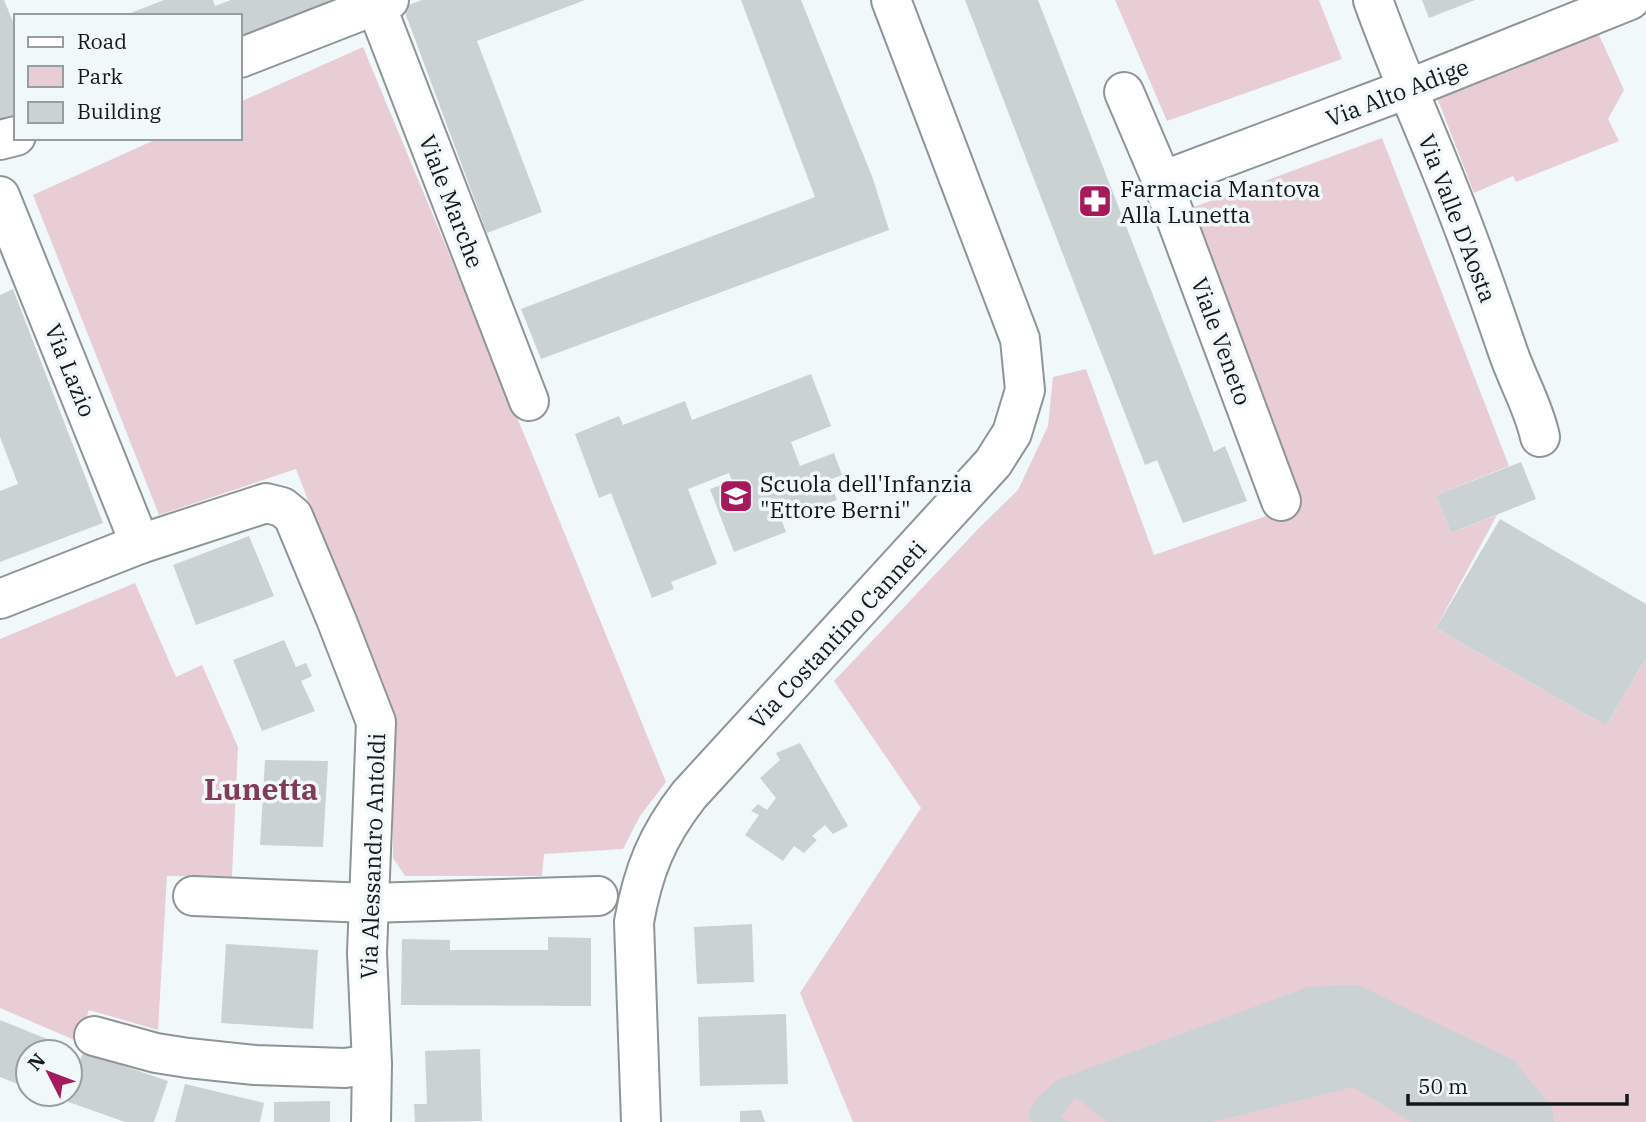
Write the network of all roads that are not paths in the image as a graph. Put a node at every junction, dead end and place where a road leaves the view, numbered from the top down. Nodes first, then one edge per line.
1 (891, 0) edge
2 (1373, 0) edge
3 (1630, 0) edge
4 (380, 2) edge
5 (242, 57) edge
6 (1407, 88) junction
7 (1124, 92) dead end
8 (1162, 181) junction
9 (0, 196) edge
10 (529, 401) dead end
11 (1540, 437) dead end
12 (1281, 501) dead end
13 (140, 544) junction
14 (0, 599) edge
15 (193, 896) dead end
16 (598, 896) dead end
17 (369, 903) junction
18 (94, 1036) dead end
19 (372, 1064) junction
20 (371, 1122) edge
21 (641, 1122) edge

1 - 21 street, Via Costantino Canneti
2 - 6 street, Via Valle D'Aosta
3 - 6 street, Via Alto Adige
4 - 5 street
4 - 10 street, Viale Marche
6 - 8 street, Via Alto Adige
6 - 11 street, Via Valle D'Aosta
7 - 8 street, Viale Veneto
8 - 12 street, Viale Veneto
9 - 13 street, Via Lazio
13 - 14 street, Via Alessandro Antoldi
13 - 17 street, Via Alessandro Antoldi
15 - 17 street
16 - 17 street
17 - 19 street, Via Alessandro Antoldi
18 - 19 street
19 - 20 street, Via Alessandro Antoldi

